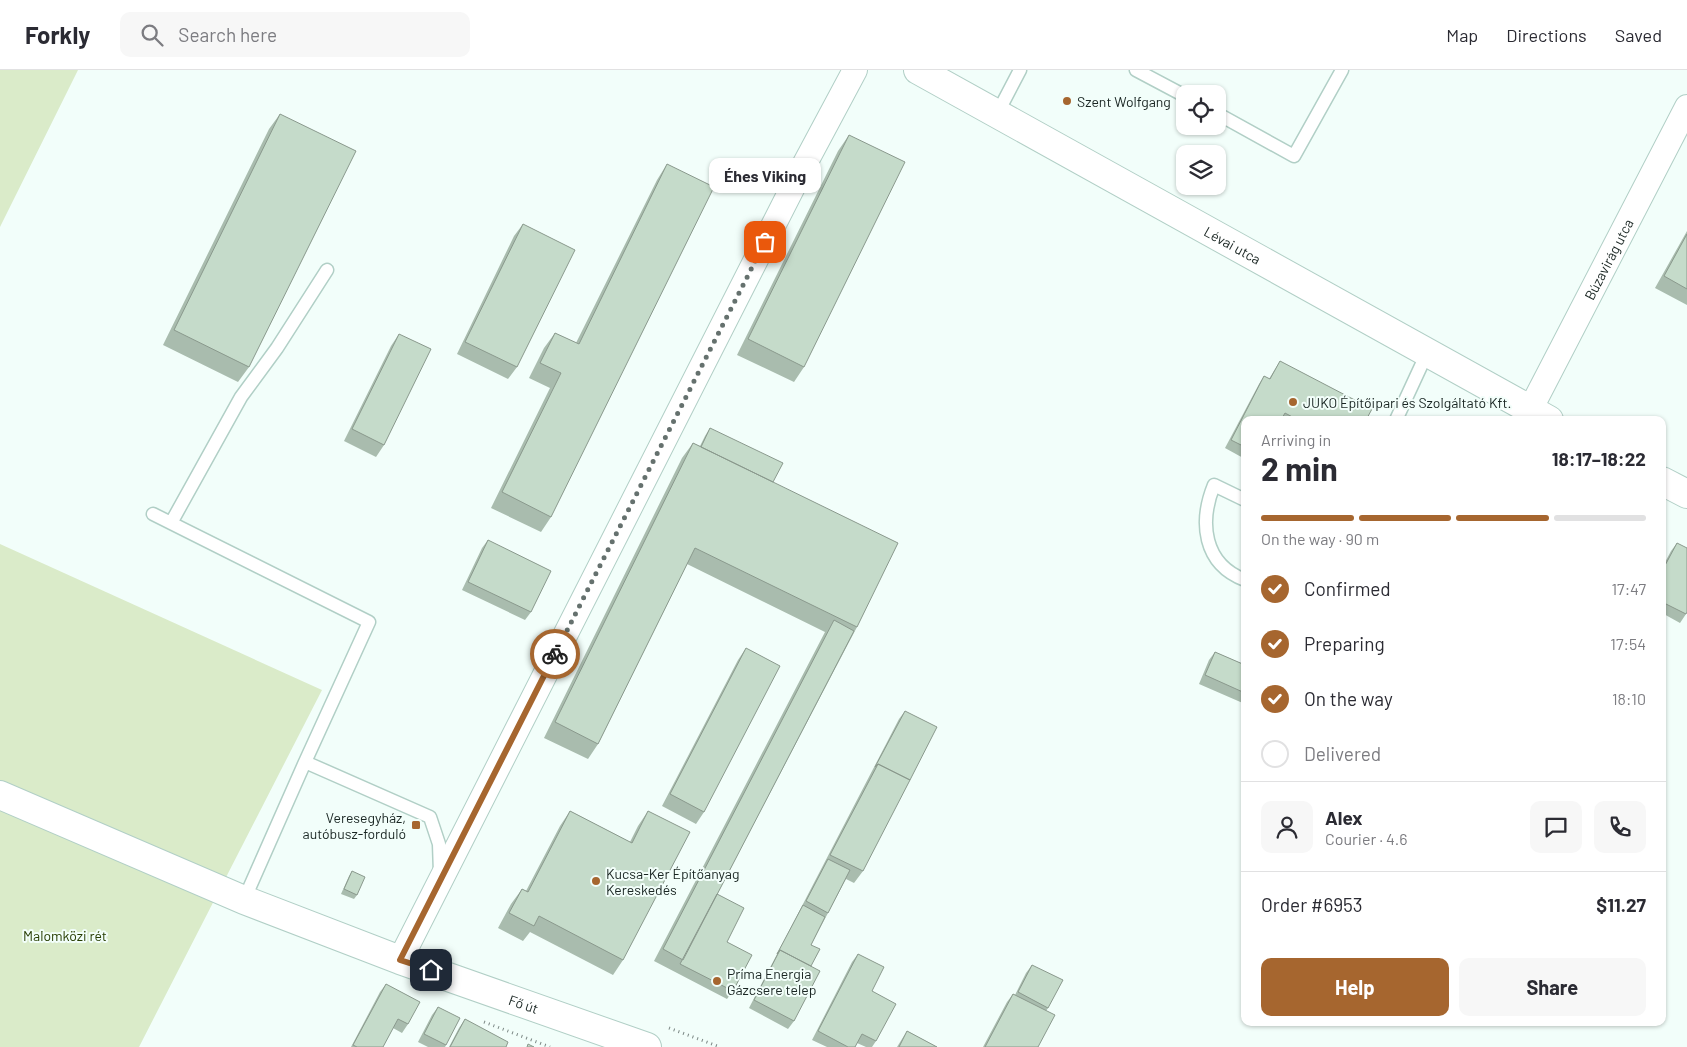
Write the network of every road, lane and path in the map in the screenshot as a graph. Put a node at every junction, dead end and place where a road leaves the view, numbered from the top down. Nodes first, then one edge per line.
1 (855, 70) edge
2 (918, 70) edge
3 (1020, 70) edge
4 (1136, 70) edge
5 (1342, 70) edge
6 (1176, 91) edge
7 (1687, 107) edge
8 (997, 114) junction
9 (1226, 118) edge
10 (326, 270) dead end
11 (1427, 353) junction
12 (1539, 415) edge
13 (1398, 416) edge
14 (1666, 483) edge
15 (1687, 494) edge
16 (1241, 498) edge
17 (153, 514) dead end
18 (171, 523) junction
19 (1241, 578) edge
20 (305, 762) junction
21 (0, 795) edge
22 (441, 880) junction
23 (244, 900) junction
24 (400, 960) junction
25 (647, 1047) edge

1 - 22 street
2 - 8 street, Lévai utca
3 - 8 lane
4 - 6 lane
5 - 9 lane
7 - 12 street, Búzavirág utca
8 - 11 street, Lévai utca
10 - 18 lane
11 - 12 street, Lévai utca
11 - 13 lane
14 - 15 street
16 - 19 lane
17 - 18 lane
18 - 20 lane
20 - 22 lane
20 - 23 lane
21 - 23 street, Fő út
22 - 24 street
23 - 24 street, Fő út
24 - 25 street, Fő út

